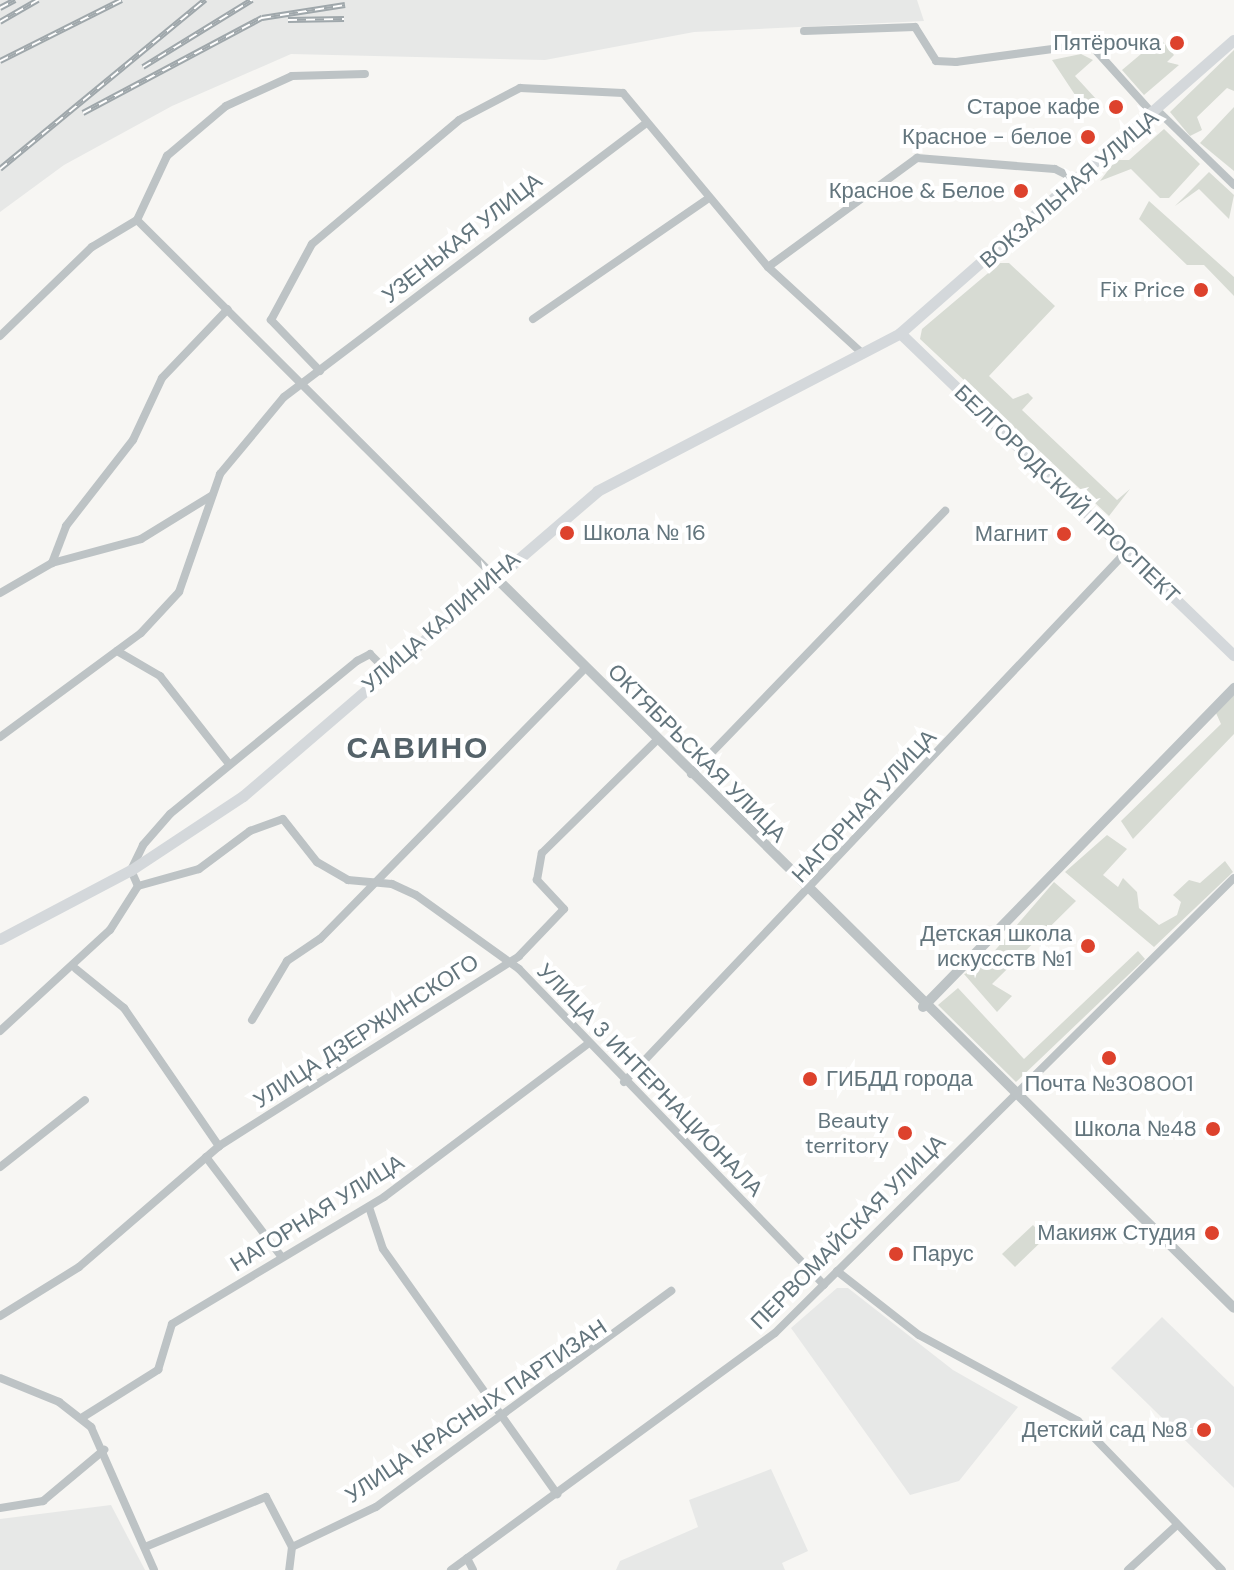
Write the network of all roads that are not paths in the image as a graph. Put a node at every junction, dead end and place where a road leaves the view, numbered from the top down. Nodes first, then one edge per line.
1 (804, 31) dead end
2 (1234, 40) edge
3 (365, 74) dead end
4 (1156, 113) junction
5 (645, 124) junction
6 (1080, 182) junction
7 (1234, 185) edge
8 (706, 200) junction
9 (137, 220) junction
10 (768, 267) junction
11 (228, 309) junction
12 (533, 319) dead end
13 (900, 333) junction
14 (0, 336) edge
15 (864, 355) junction
16 (320, 371) junction
17 (303, 382) junction
18 (212, 495) junction
19 (945, 511) dead end
20 (1127, 551) junction
21 (52, 563) junction
22 (493, 575) junction
23 (0, 593) edge
24 (117, 651) junction
25 (1234, 655) edge
26 (585, 668) junction
27 (386, 670) junction
28 (1234, 688) edge
29 (0, 737) edge
30 (657, 740) junction
31 (229, 764) junction
32 (691, 774) junction
33 (131, 870) junction
34 (1234, 878) edge
35 (371, 882) junction
36 (138, 886) junction
37 (807, 892) junction
38 (0, 939) edge
39 (505, 967) junction
40 (76, 969) junction
41 (923, 1007) junction
42 (252, 1020) dead end
43 (0, 1031) edge
44 (588, 1044) junction
45 (624, 1082) junction
46 (1012, 1094) junction
47 (85, 1100) dead end
48 (219, 1146) junction
49 (206, 1157) junction
50 (0, 1167) edge
51 (369, 1207) junction
52 (280, 1255) junction
53 (837, 1271) junction
54 (824, 1285) junction
55 (671, 1291) dead end
56 (1234, 1308) edge
57 (0, 1316) edge
58 (0, 1378) edge
59 (83, 1417) junction
60 (504, 1418) junction
61 (104, 1450) junction
62 (557, 1494) junction
63 (0, 1508) edge
64 (1177, 1525) junction
65 (145, 1547) junction
66 (292, 1547) junction
67 (467, 1558) junction
68 (154, 1570) edge
69 (289, 1570) edge
70 (451, 1570) edge
71 (473, 1570) edge
72 (1128, 1570) edge
73 (1222, 1570) edge

1 - 4 street
2 - 4 main road, ВОКЗАЛЬНАЯ УЛИЦА
3 - 9 street
4 - 6 main road, ВОКЗАЛЬНАЯ УЛИЦА
4 - 7 street
5 - 8 street
5 - 16 street, УЗЕНЬКАЯ УЛИЦА
5 - 16 street
6 - 10 street
6 - 13 main road, ВОКЗАЛЬНАЯ УЛИЦА
8 - 10 street
8 - 12 street
9 - 11 street, ОКТЯБРЬСКАЯ УЛИЦА
9 - 14 street
10 - 15 street
11 - 17 street, ОКТЯБРЬСКАЯ УЛИЦА
11 - 21 street
13 - 15 main road, УЛИЦА КАЛИНИНА
13 - 20 main road, БЕЛГОРОДСКИЙ ПРОСПЕКТ
15 - 22 main road, УЛИЦА КАЛИНИНА
16 - 17 street, УЗЕНЬКАЯ УЛИЦА
17 - 18 street, УЗЕНЬКАЯ УЛИЦА
17 - 22 street, ОКТЯБРЬСКАЯ УЛИЦА
18 - 21 street
18 - 24 street, УЗЕНЬКАЯ УЛИЦА
19 - 32 street
20 - 25 main road, БЕЛГОРОДСКИЙ ПРОСПЕКТ
20 - 37 street, НАГОРНАЯ УЛИЦА
21 - 23 street
22 - 26 street, ОКТЯБРЬСКАЯ УЛИЦА
22 - 27 main road, УЛИЦА КАЛИНИНА
24 - 29 street, УЗЕНЬКАЯ УЛИЦА
24 - 31 street
26 - 30 street, ОКТЯБРЬСКАЯ УЛИЦА
26 - 35 street
27 - 31 street
27 - 33 main road, УЛИЦА КАЛИНИНА
28 - 41 street
30 - 32 street, ОКТЯБРЬСКАЯ УЛИЦА
30 - 39 street, УЛИЦА ДЗЕРЖИНСКОГО
31 - 33 street
32 - 37 street, ОКТЯБРЬСКАЯ УЛИЦА
33 - 36 street
33 - 38 main road, УЛИЦА КАЛИНИНА
34 - 46 street, ПЕРВОМАЙСКАЯ УЛИЦА
35 - 36 street, УЛИЦА 3 ИНТЕРНАЦИОНАЛА
35 - 39 street, УЛИЦА 3 ИНТЕРНАЦИОНАЛА
35 - 42 street
36 - 40 street
37 - 41 street, ОКТЯБРЬСКАЯ УЛИЦА
37 - 45 street, НАГОРНАЯ УЛИЦА
39 - 44 street, УЛИЦА 3 ИНТЕРНАЦИОНАЛА
39 - 48 street, УЛИЦА ДЗЕРЖИНСКОГО
40 - 43 street
40 - 48 street
41 - 46 street, ОКТЯБРЬСКАЯ УЛИЦА
44 - 45 street, УЛИЦА 3 ИНТЕРНАЦИОНАЛА
44 - 51 street, НАГОРНАЯ УЛИЦА
45 - 54 street, УЛИЦА 3 ИНТЕРНАЦИОНАЛА
46 - 53 street, ПЕРВОМАЙСКАЯ УЛИЦА
46 - 56 street, ОКТЯБРЬСКАЯ УЛИЦА
47 - 50 street
48 - 49 street, УЛИЦА ДЗЕРЖИНСКОГО
49 - 52 street
49 - 57 street, УЛИЦА ДЗЕРЖИНСКОГО
51 - 52 street, НАГОРНАЯ УЛИЦА
51 - 60 street
52 - 59 street, НАГОРНАЯ УЛИЦА
53 - 54 street, ПЕРВОМАЙСКАЯ УЛИЦА
53 - 64 street
54 - 62 street, ПЕРВОМАЙСКАЯ УЛИЦА
55 - 60 street, УЛИЦА КРАСНЫХ ПАРТИЗАН
58 - 59 street
59 - 61 street
60 - 62 street
60 - 66 street, УЛИЦА КРАСНЫХ ПАРТИЗАН
61 - 63 street
61 - 65 street
62 - 67 street, ПЕРВОМАЙСКАЯ УЛИЦА
64 - 72 street
64 - 73 street
65 - 66 street
65 - 68 street
66 - 69 street
67 - 70 street, ПЕРВОМАЙСКАЯ УЛИЦА
67 - 71 street

